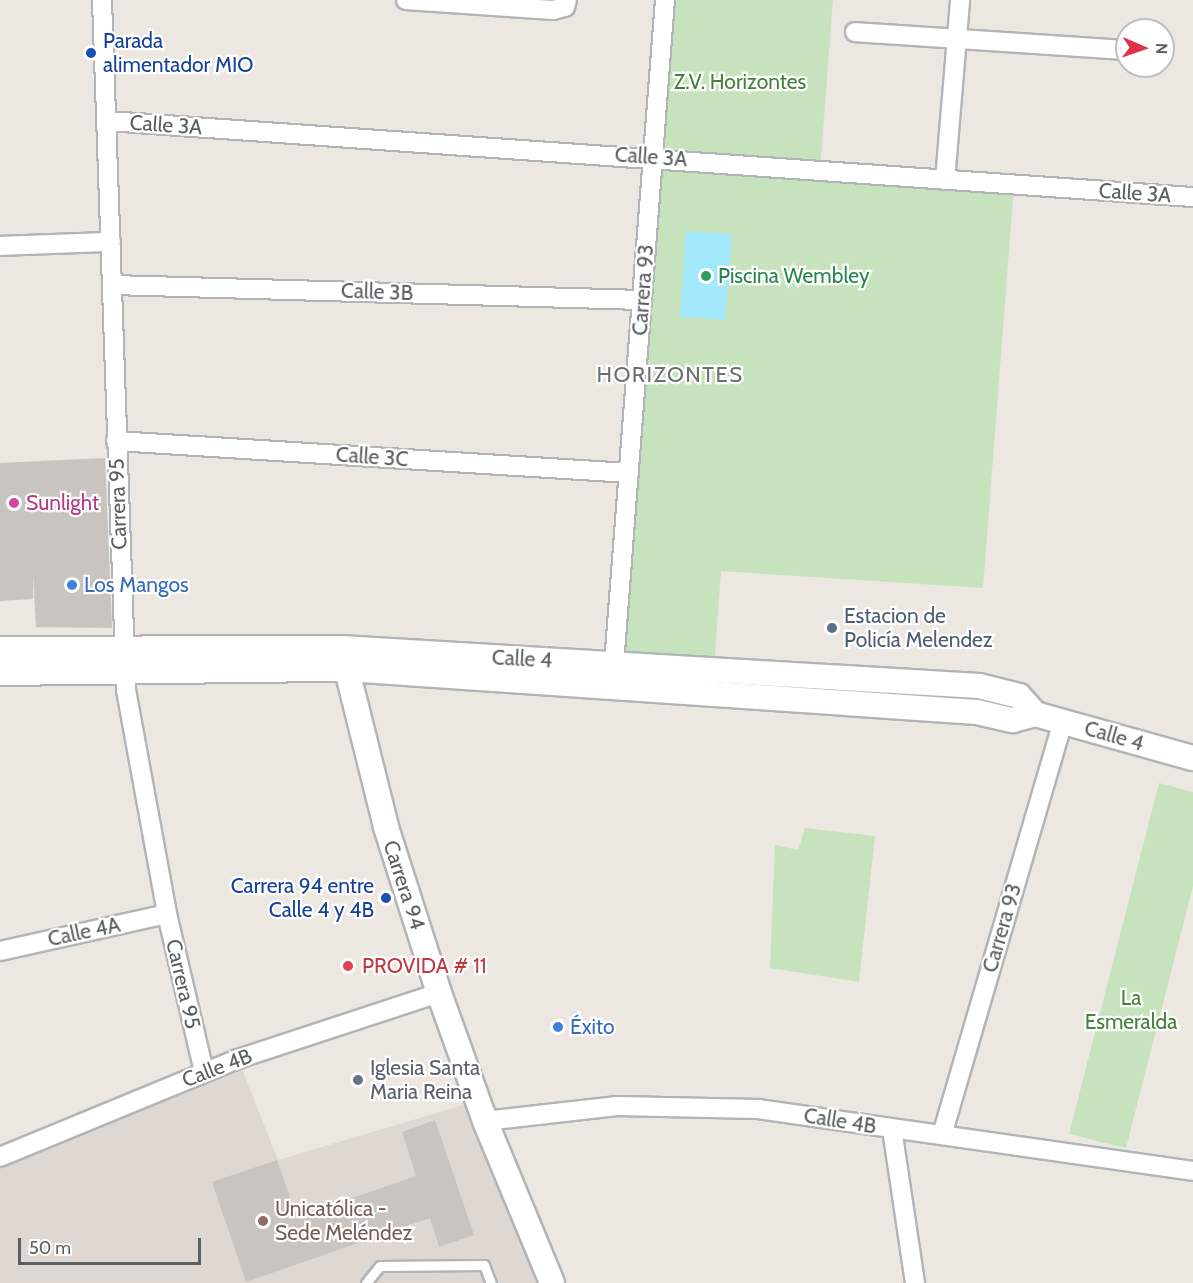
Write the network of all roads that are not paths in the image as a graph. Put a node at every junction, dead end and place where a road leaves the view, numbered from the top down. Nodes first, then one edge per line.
1 (102, 0) edge
2 (406, 0) edge
3 (665, 0) edge
4 (960, 0) edge
5 (566, 4) edge
6 (855, 32) dead end
7 (958, 39) junction
8 (1115, 49) edge
9 (108, 121) junction
10 (653, 157) junction
11 (945, 180) junction
12 (1193, 197) edge
13 (111, 242) junction
14 (0, 246) edge
15 (112, 285) junction
16 (642, 300) junction
17 (116, 441) junction
18 (628, 473) junction
19 (0, 649) edge
20 (344, 659) junction
21 (124, 661) junction
22 (0, 673) edge
23 (613, 676) junction
24 (1063, 722) junction
25 (1193, 758) edge
26 (167, 914) junction
27 (0, 951) edge
28 (438, 993) junction
29 (204, 1072) junction
30 (485, 1121) junction
31 (892, 1129) junction
32 (942, 1135) junction
33 (0, 1157) edge
34 (1193, 1171) edge
35 (366, 1283) edge
36 (491, 1283) edge
37 (552, 1283) edge
38 (915, 1283) edge

1 - 9 street, Carrera 95
2 - 5 street
3 - 10 street, Carrera 93
4 - 7 street
6 - 7 street
7 - 8 street
7 - 11 street
9 - 10 street, Calle 3A
9 - 13 street, Carrera 95
10 - 11 street, Calle 3A
10 - 16 street, Carrera 93
11 - 12 street, Calle 3A
13 - 14 street
13 - 15 street, Carrera 95
15 - 16 street, Calle 3B
15 - 17 street, Carrera 95
16 - 18 street, Carrera 93
17 - 18 street, Calle 3C
17 - 21 street, Carrera 95
18 - 23 street, Carrera 93
19 - 21 street, Calle 4
20 - 21 street, Calle 4
20 - 23 street, Calle 4
20 - 28 street, Carrera 94
21 - 22 street, Calle 4
21 - 26 street, Carrera 95
23 - 24 street, Calle 4
24 - 25 street, Calle 4
24 - 32 street, Carrera 93
26 - 27 street, Calle 4A
26 - 29 street, Carrera 95
28 - 29 street, Calle 4B
28 - 30 street, Carrera 94
29 - 33 street, Calle 4B
30 - 31 street, Calle 4B
30 - 37 street, Carrera 94
31 - 32 street, Calle 4B
31 - 38 street
32 - 34 street, Calle 4B
35 - 36 lane

